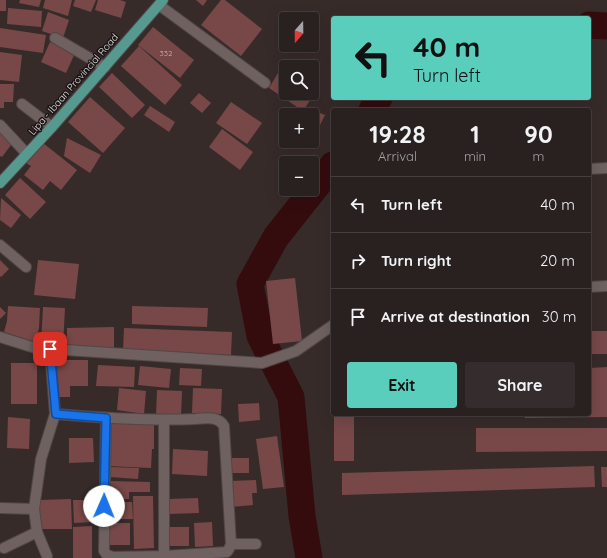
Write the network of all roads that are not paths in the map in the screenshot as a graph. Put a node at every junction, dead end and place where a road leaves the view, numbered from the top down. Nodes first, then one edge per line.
1 (161, 2) edge
2 (55, 38) dead end
3 (105, 67) junction
4 (264, 83) dead end
5 (22, 104) dead end
6 (0, 125) edge
7 (52, 127) junction
8 (27, 154) junction
9 (607, 168) edge
10 (591, 169) edge
11 (0, 183) edge
12 (0, 245) edge
13 (26, 266) dead end
14 (607, 286) edge
15 (591, 287) edge
16 (331, 326) edge
17 (0, 337) edge
18 (50, 349) junction
19 (56, 414) junction
20 (106, 418) junction
21 (164, 420) junction
22 (0, 508) edge
23 (34, 508) junction
24 (37, 532) junction
25 (231, 544) junction
26 (256, 544) dead end
27 (4, 548) dead end
28 (46, 556) dead end
29 (164, 556) junction

1 - 3 main road, Lipa - Ibaan Provincial Road
1 - 4 street
2 - 3 street
3 - 7 main road, Lipa - Ibaan Provincial Road
5 - 7 street
6 - 8 street
7 - 8 main road, Lipa - Ibaan Provincial Road
8 - 11 main road, Lipa - Ibaan Provincial Road
9 - 10 street
12 - 13 street
14 - 15 street
16 - 18 street
17 - 18 street
18 - 19 street
19 - 20 street
19 - 23 street
20 - 21 street
20 - 29 street
21 - 25 street
21 - 29 street
22 - 23 street
23 - 24 street
24 - 27 street
24 - 28 street
25 - 26 street
25 - 29 street

